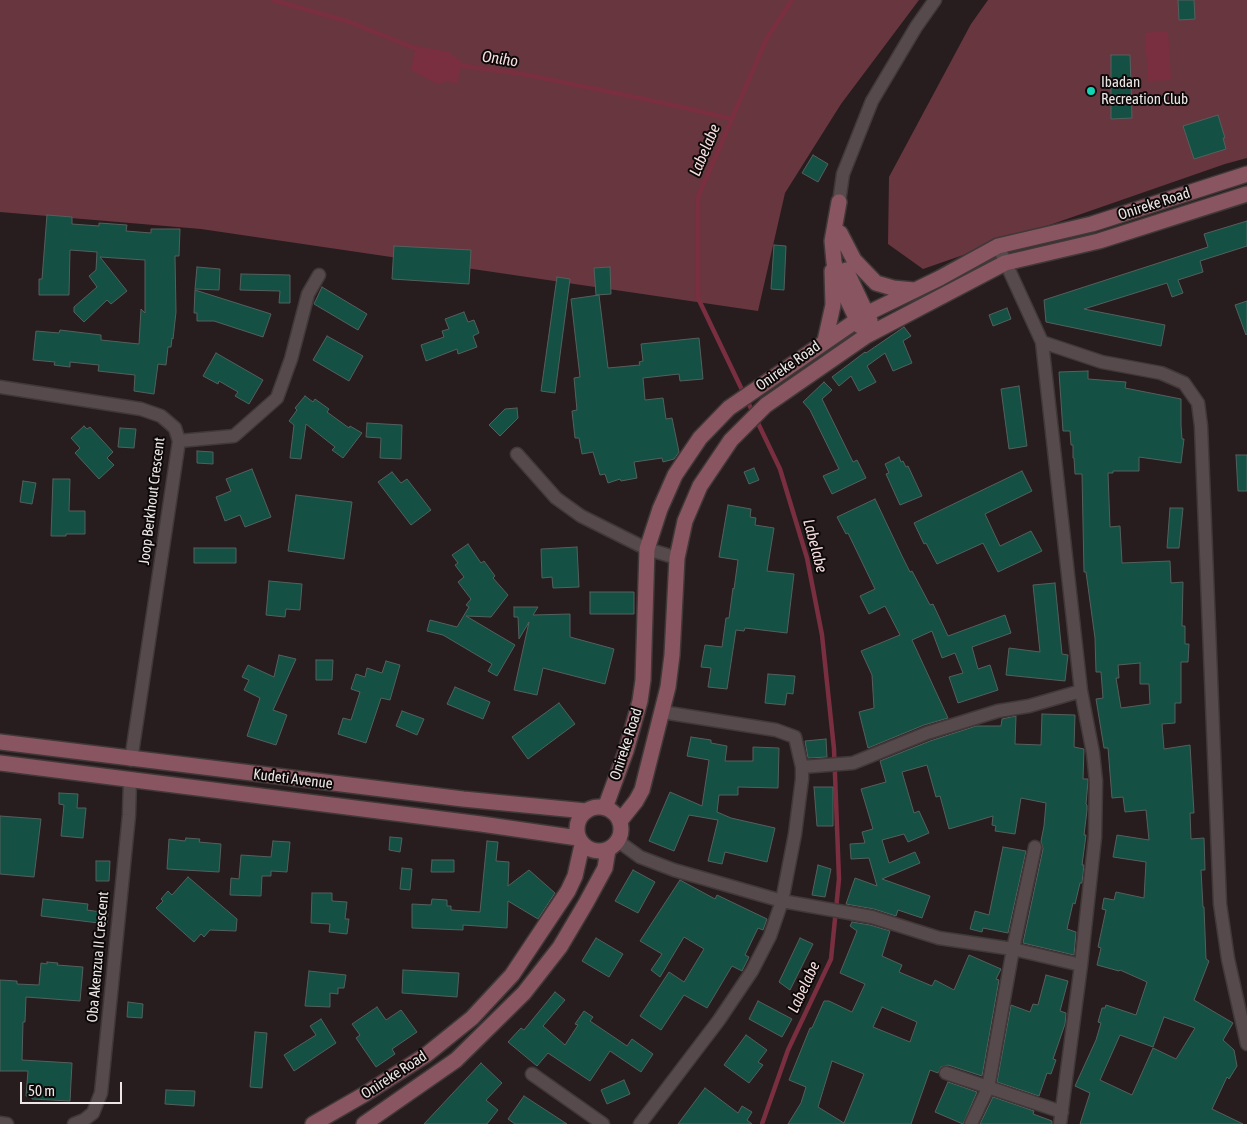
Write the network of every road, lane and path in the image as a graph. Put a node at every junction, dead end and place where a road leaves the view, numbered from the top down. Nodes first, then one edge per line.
1 (935, 0) edge
2 (1247, 174) edge
3 (1247, 194) edge
4 (839, 202) junction
5 (840, 233) junction
6 (998, 246) junction
7 (834, 262) junction
8 (1005, 263) junction
9 (319, 275) dead end
10 (915, 290) junction
11 (861, 317) junction
12 (871, 333) junction
13 (825, 340) junction
14 (1042, 342) junction
15 (0, 387) edge
16 (179, 441) junction
17 (517, 454) dead end
18 (647, 549) junction
19 (677, 558) junction
20 (1082, 691) junction
21 (662, 712) junction
22 (0, 742) edge
23 (131, 760) junction
24 (0, 763) edge
25 (802, 767) junction
26 (130, 780) junction
27 (605, 808) junction
28 (586, 811) junction
29 (620, 821) junction
30 (580, 841) junction
31 (613, 845) junction
32 (1035, 847) dead end
33 (782, 900) junction
34 (1013, 949) junction
35 (1081, 965) junction
36 (1247, 1044) edge
37 (946, 1073) dead end
38 (532, 1074) dead end
39 (988, 1088) junction
40 (1061, 1118) edge
41 (0, 1123) edge
42 (8, 1124) edge
43 (74, 1124) edge
44 (313, 1124) edge
45 (364, 1124) edge
46 (603, 1124) edge
47 (640, 1124) edge
48 (971, 1124) edge

1 - 4 street
2 - 6 main road, Onireke Road
3 - 8 main road, Onireke Road
4 - 5 main road
4 - 7 main road
5 - 10 main road
5 - 11 main road
6 - 8 street
6 - 10 main road, Onireke Road
7 - 11 main road
7 - 13 main road
8 - 12 main road, Onireke Road
8 - 14 street
9 - 16 street
10 - 11 main road, Onireke Road
11 - 12 main road
11 - 13 main road, Onireke Road
12 - 19 main road, Onireke Road
13 - 18 main road, Onireke Road
14 - 20 street
14 - 36 street
15 - 16 street, Joop Berkhout Crescent
16 - 23 street, Joop Berkhout Crescent
17 - 18 street
18 - 19 street
18 - 27 main road, Onireke Road
19 - 21 main road, Onireke Road
20 - 25 street
20 - 35 street
21 - 25 street
21 - 29 main road, Onireke Road
22 - 23 main road, Kudeti Avenue
23 - 28 main road, Kudeti Avenue
24 - 26 main road, Kudeti Avenue
25 - 33 street
26 - 30 main road, Kudeti Avenue
26 - 43 street, Oba Akenzua II Crescent
27 - 28 main road
27 - 29 main road
28 - 30 main road
29 - 31 main road
30 - 31 main road
30 - 44 main road, Onireke Road
31 - 33 street
31 - 45 main road, Onireke Road
32 - 34 street
33 - 34 street
33 - 47 street
34 - 35 street
34 - 39 street
35 - 40 street
37 - 39 street
38 - 46 street
39 - 40 street
39 - 48 street
41 - 42 street

